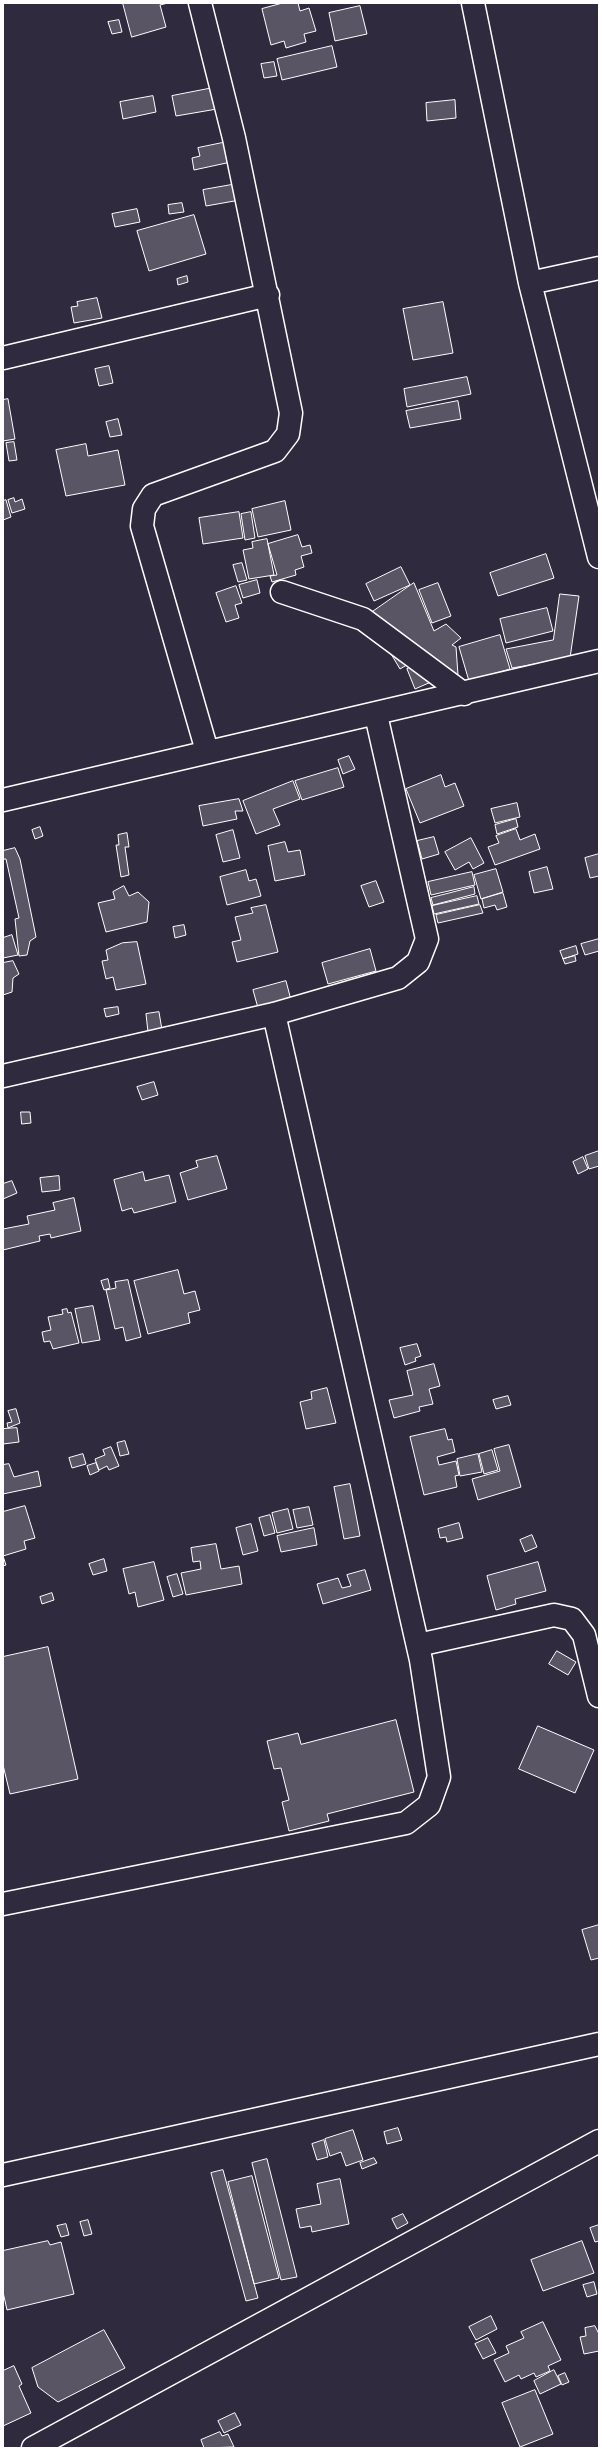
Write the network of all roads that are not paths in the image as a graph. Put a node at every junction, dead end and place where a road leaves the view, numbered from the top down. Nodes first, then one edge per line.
1 (200, 3) edge
2 (473, 3) edge
3 (599, 268) edge
4 (530, 283) junction
5 (268, 295) junction
6 (3, 358) edge
7 (599, 557) edge
8 (282, 592) dead end
9 (599, 661) edge
10 (464, 694) junction
11 (376, 715) junction
12 (207, 751) junction
13 (3, 800) edge
14 (274, 1014) junction
15 (3, 1076) edge
16 (418, 1645) junction
17 (599, 1696) edge
18 (3, 1904) edge
19 (599, 2044) edge
20 (599, 2141) edge
21 (3, 2175) edge
22 (35, 2447) edge

1 - 5 street
2 - 4 street
3 - 4 street
4 - 7 street
5 - 6 street
5 - 12 street
8 - 10 street
9 - 10 street
10 - 11 street
11 - 12 street
11 - 14 street
12 - 13 street
14 - 15 street
14 - 16 street
16 - 17 street
16 - 18 street
19 - 21 street
20 - 22 street

